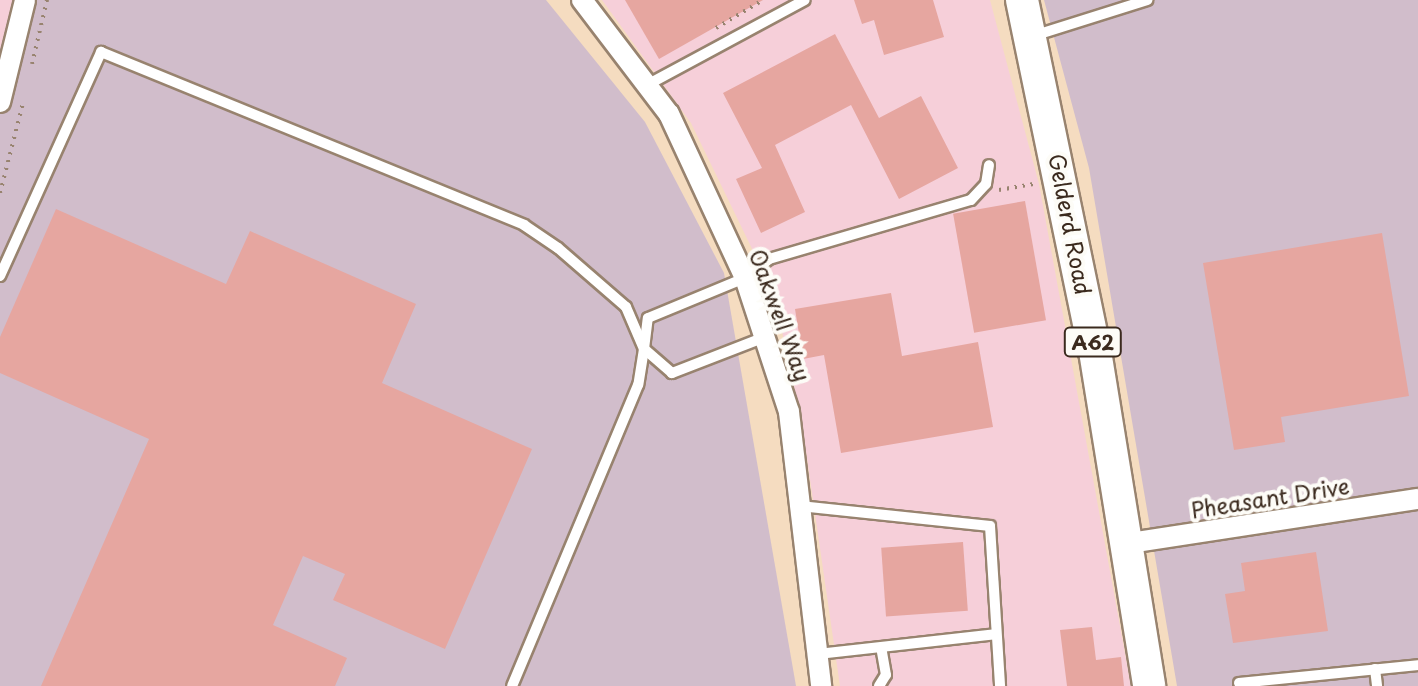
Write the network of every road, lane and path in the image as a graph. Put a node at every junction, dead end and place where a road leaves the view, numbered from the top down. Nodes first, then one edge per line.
1 (25, 0) edge
2 (47, 0) edge
3 (582, 0) edge
4 (805, 0) edge
5 (1022, 0) edge
6 (1147, 0) edge
7 (1031, 37) junction
8 (30, 71) dead end
9 (647, 85) junction
10 (27, 86) dead end
11 (0, 102) edge
12 (989, 165) dead end
13 (1063, 179) junction
14 (0, 193) edge
15 (977, 194) junction
16 (0, 276) edge
17 (745, 278) junction
18 (765, 337) junction
19 (644, 349) junction
20 (1418, 500) edge
21 (800, 506) junction
22 (1129, 543) junction
23 (995, 634) junction
24 (881, 647) junction
25 (818, 654) junction
26 (1418, 665) edge
27 (1375, 669) junction
28 (1239, 683) dead end
29 (512, 686) edge
30 (821, 686) edge
31 (879, 686) edge
32 (1000, 686) edge
33 (1149, 686) edge
34 (1377, 686) edge

1 - 11 street
2 - 8 path
3 - 9 street, Oakwell Way
4 - 9 lane
5 - 7 main road, Gelderd Road / A62
6 - 7 lane
7 - 13 main road, Gelderd Road / A62
9 - 17 street, Oakwell Way
10 - 14 path
12 - 15 lane
13 - 15 path
13 - 22 main road, Gelderd Road / A62
15 - 17 lane
16 - 19 lane
17 - 18 street, Oakwell Way
17 - 19 lane
18 - 19 lane
18 - 21 street, Oakwell Way
19 - 29 lane
20 - 22 street, Pheasant Drive
21 - 23 lane
21 - 25 street, Oakwell Way
22 - 33 main road, Gelderd Road / A62
23 - 24 lane
23 - 32 lane
24 - 25 lane
24 - 31 lane
25 - 30 street, Oakwell Way
26 - 27 lane
27 - 28 lane
27 - 34 lane

